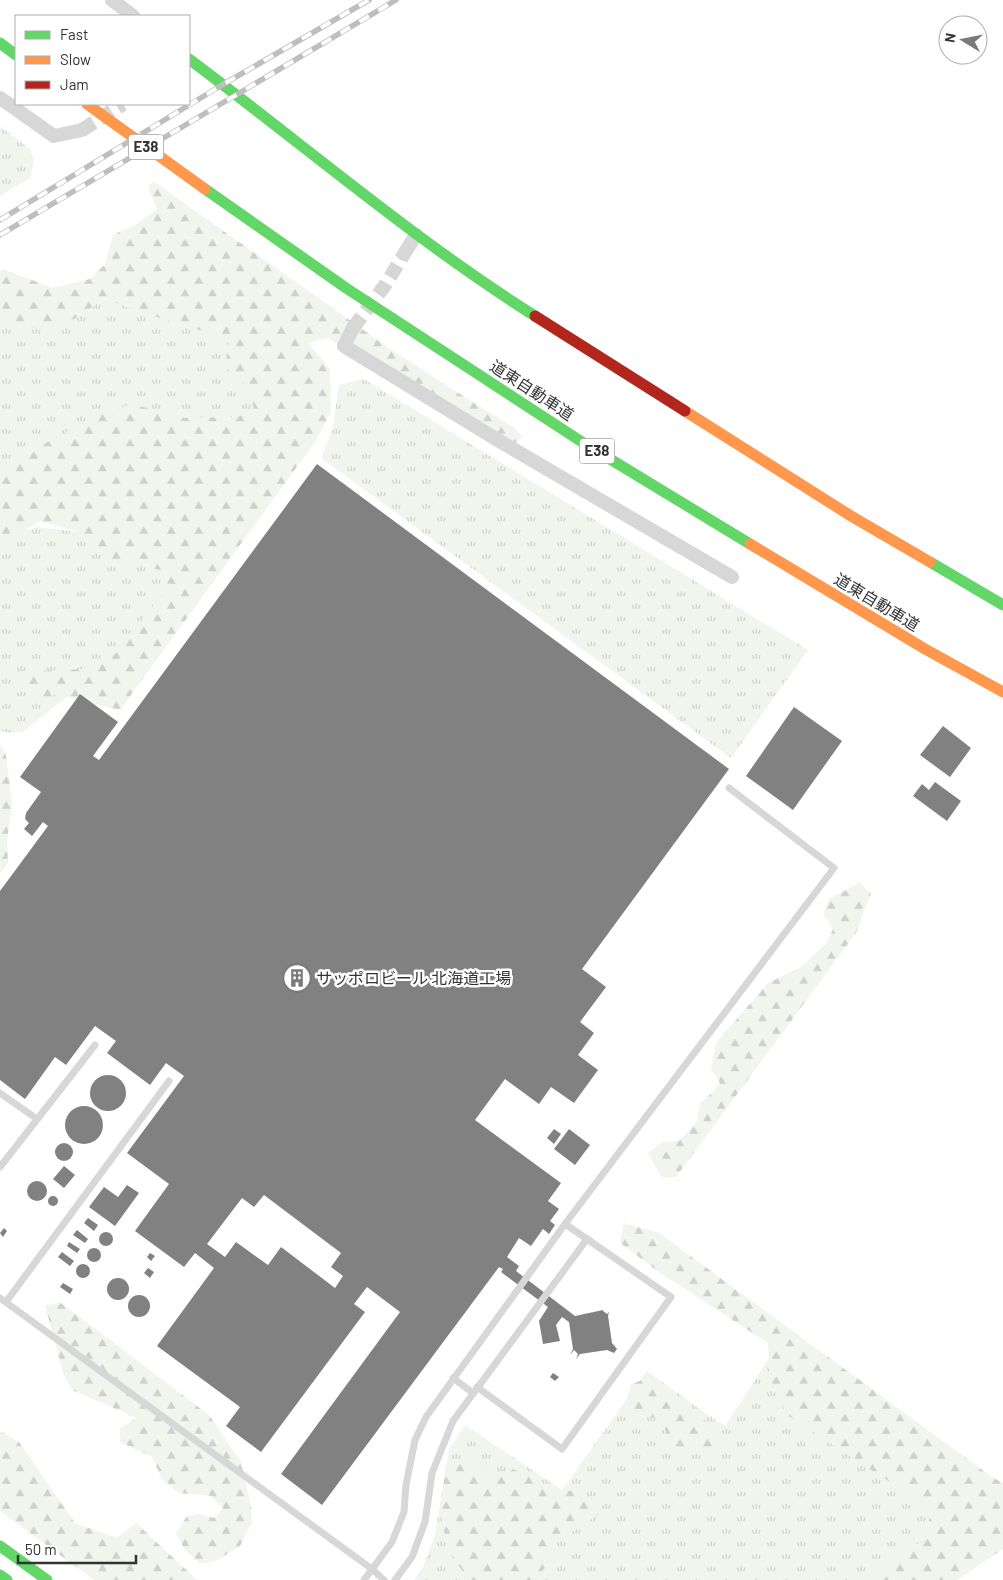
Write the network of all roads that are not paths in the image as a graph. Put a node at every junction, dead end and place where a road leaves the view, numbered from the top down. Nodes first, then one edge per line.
1 (112, 0) edge
2 (132, 15) edge
3 (0, 43) edge
4 (15, 54) edge
5 (190, 62) edge
6 (0, 98) edge
7 (88, 105) edge
8 (82, 130) tunnel mouth
9 (416, 235) junction
10 (404, 254) tunnel mouth
11 (353, 328) tunnel mouth
12 (732, 577) dead end
13 (1003, 605) edge
14 (1003, 692) edge
15 (728, 788) dead end
16 (95, 1045) dead end
17 (169, 1081) dead end
18 (0, 1093) edge
19 (37, 1119) junction
20 (0, 1167) edge
21 (566, 1224) junction
22 (587, 1239) junction
23 (3, 1300) edge
24 (453, 1378) junction
25 (475, 1390) junction
26 (0, 1546) edge
27 (372, 1569) junction
28 (0, 1575) edge
29 (7, 1580) edge
30 (47, 1580) edge
31 (364, 1580) edge
32 (384, 1580) edge
33 (395, 1580) edge

1 - 2 street
3 - 4 main road
5 - 9 main road
6 - 8 street
7 - 14 main road, 道東自動車道 / E38, bridge
9 - 10 street
9 - 13 main road
11 - 12 street
15 - 21 lane
16 - 19 lane
17 - 23 lane
18 - 19 lane
19 - 20 lane
21 - 22 lane
21 - 24 lane
22 - 25 lane
22 - 25 lane
23 - 27 lane
24 - 25 lane
24 - 27 lane
25 - 33 lane
26 - 30 main road
27 - 31 lane
27 - 32 lane
28 - 29 main road

